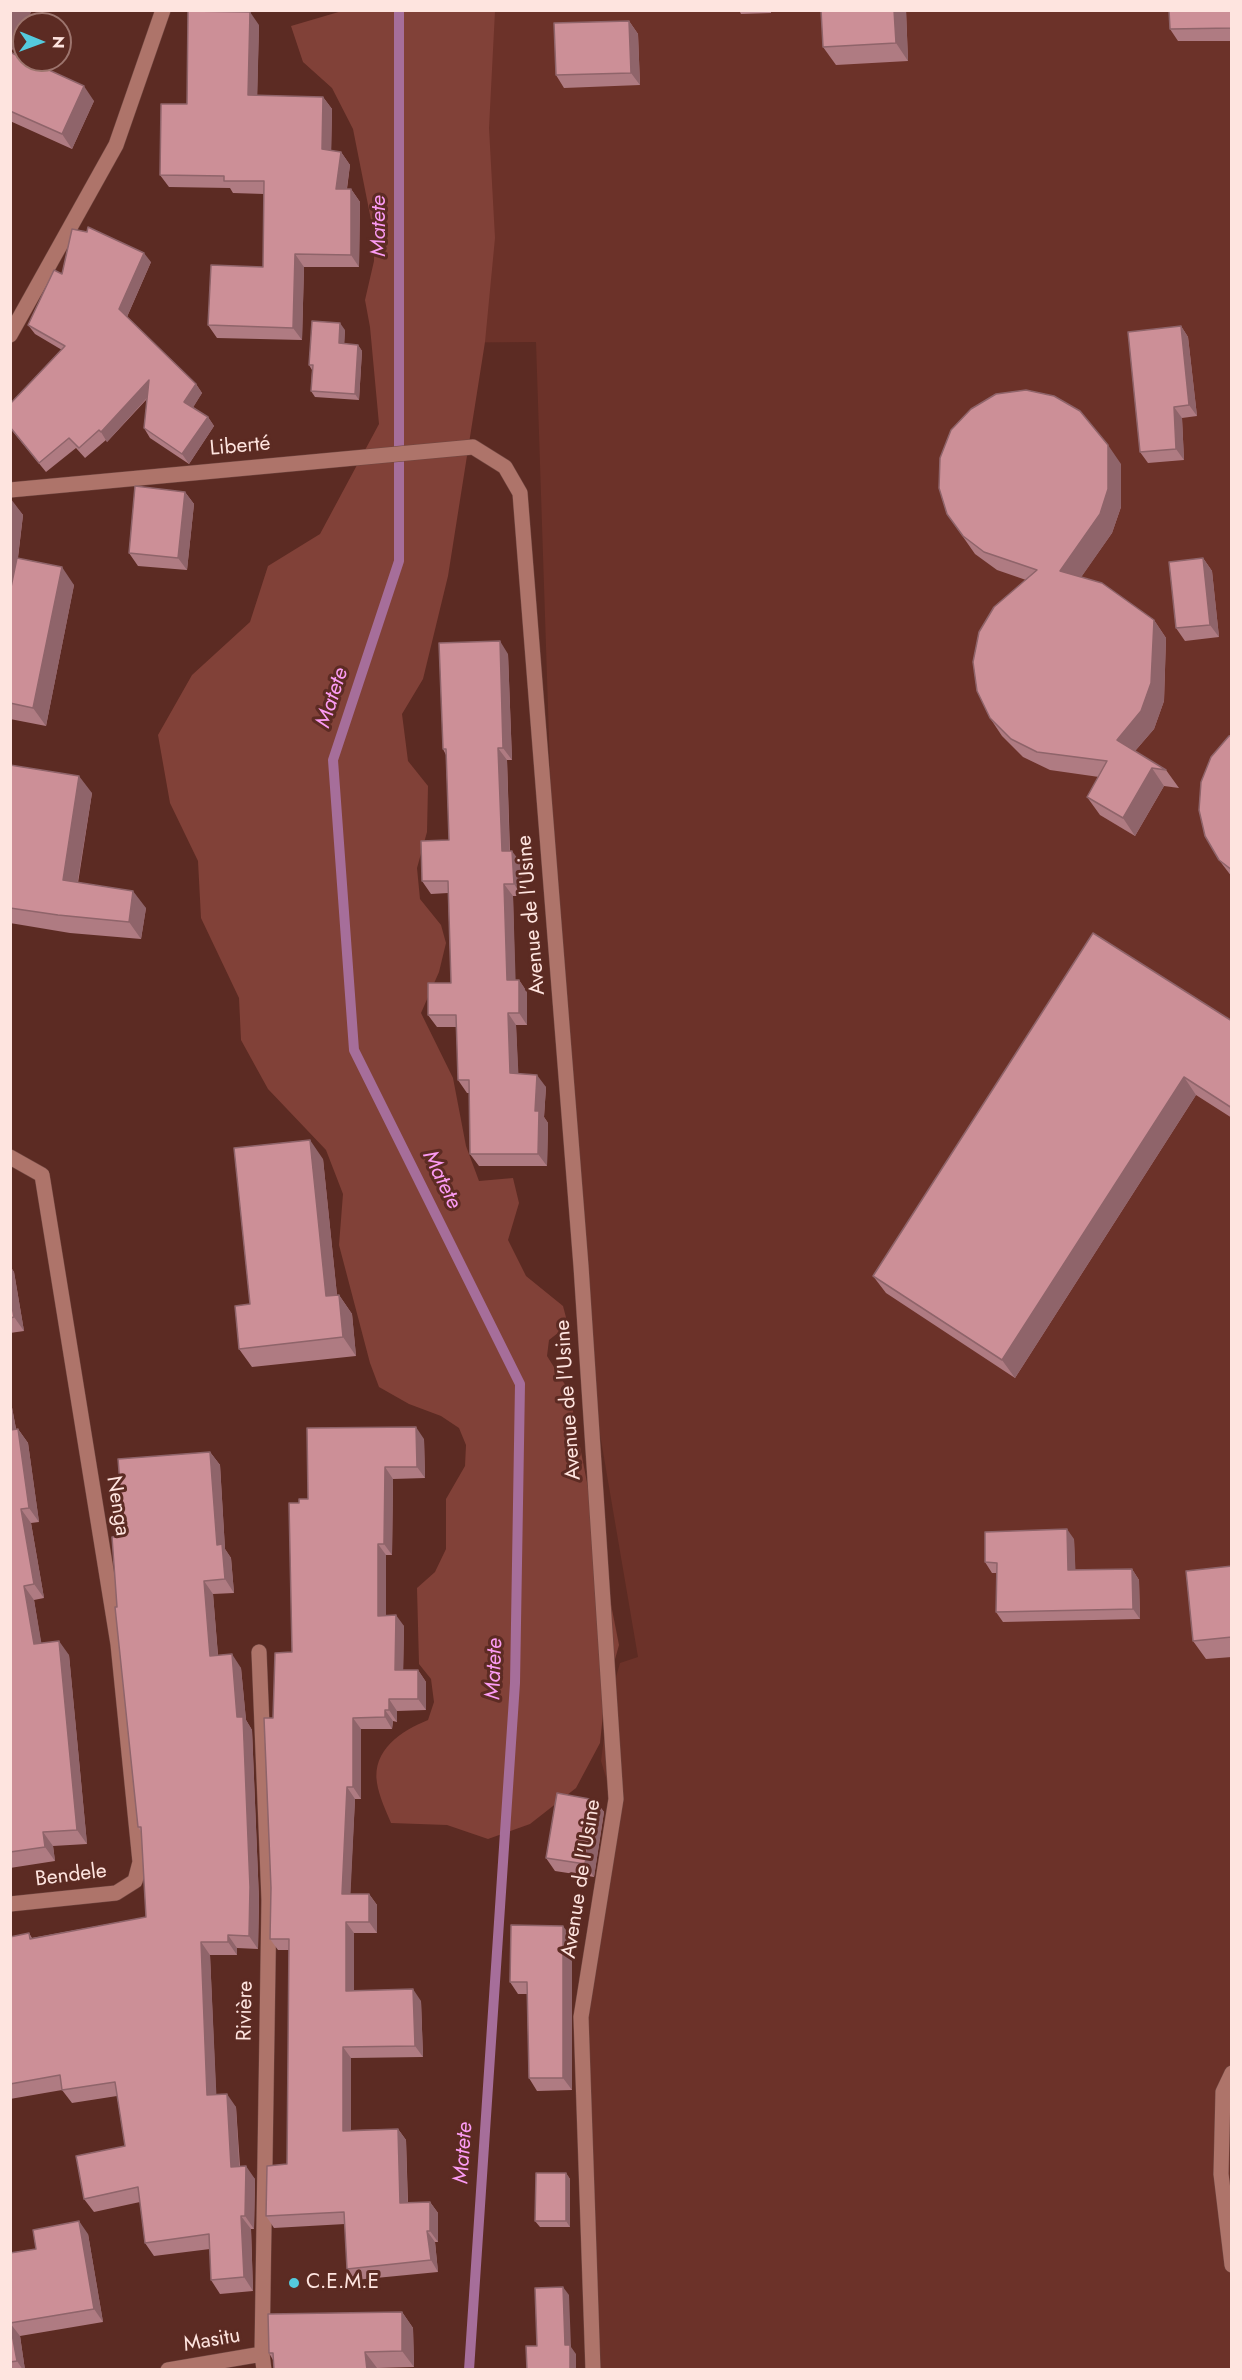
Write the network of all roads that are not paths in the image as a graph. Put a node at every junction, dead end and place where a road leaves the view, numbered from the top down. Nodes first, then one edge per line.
1 (163, 10) edge
2 (10, 335) edge
3 (473, 447) joint
4 (10, 490) edge
5 (10, 1157) edge
6 (259, 1652) dead end
7 (135, 1881) joint
8 (10, 1904) edge
9 (1232, 2073) edge
10 (1232, 2265) edge
11 (262, 2354) junction
12 (168, 2370) edge
13 (264, 2370) edge
14 (593, 2370) edge

1 - 2 street
3 - 4 street, Liberté
3 - 14 street, Avenue de l'Usine
5 - 7 street, Nenga
6 - 11 street, Rivière
7 - 8 street, Bendele
9 - 10 street
11 - 12 street, Masitu
11 - 13 street, Rivière

